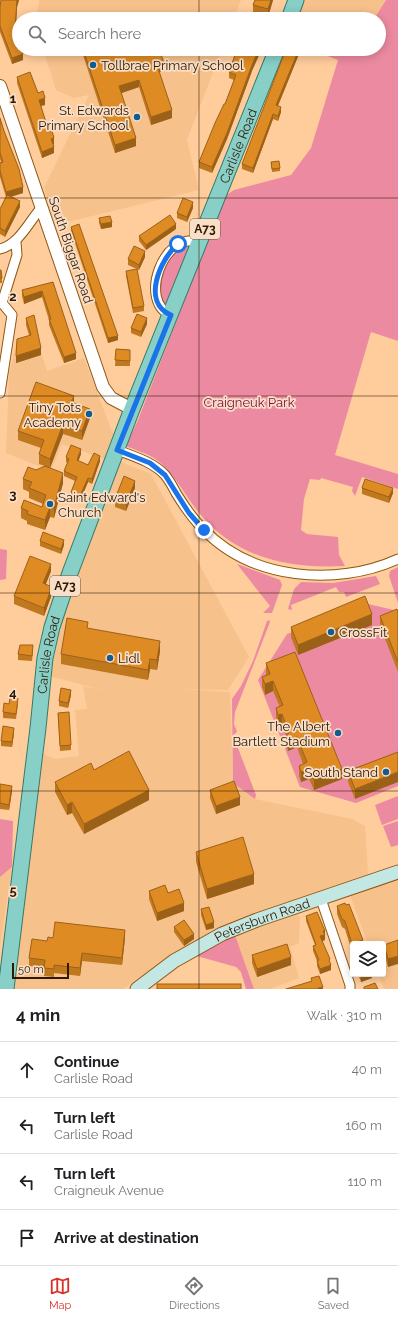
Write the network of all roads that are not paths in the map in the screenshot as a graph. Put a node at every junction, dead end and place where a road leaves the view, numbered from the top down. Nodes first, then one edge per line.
1 (296, 0) edge
2 (292, 12) edge
3 (274, 56) edge
4 (0, 86) edge
5 (42, 207) junction
6 (16, 242) junction
7 (199, 242) junction
8 (0, 249) edge
9 (1, 304) edge
10 (171, 315) junction
11 (0, 393) edge
12 (132, 409) junction
13 (117, 450) junction
14 (398, 559) edge
15 (398, 872) edge
16 (321, 899) junction
17 (6, 989) edge
18 (137, 989) edge
19 (350, 989) edge

1 - 2 main road
3 - 7 main road, Carlisle Road / A73
4 - 5 street, South Biggar Road
5 - 6 street
5 - 12 street, South Biggar Road
6 - 8 street
6 - 9 street
7 - 10 main road, Carlisle Road / A73
7 - 10 street
9 - 11 street
10 - 12 main road, Carlisle Road / A73
12 - 13 main road, Carlisle Road / A73
13 - 14 street
13 - 17 main road, Carlisle Road / A73
15 - 16 main road, Petersburn Road
16 - 18 main road, Petersburn Road
16 - 19 street

